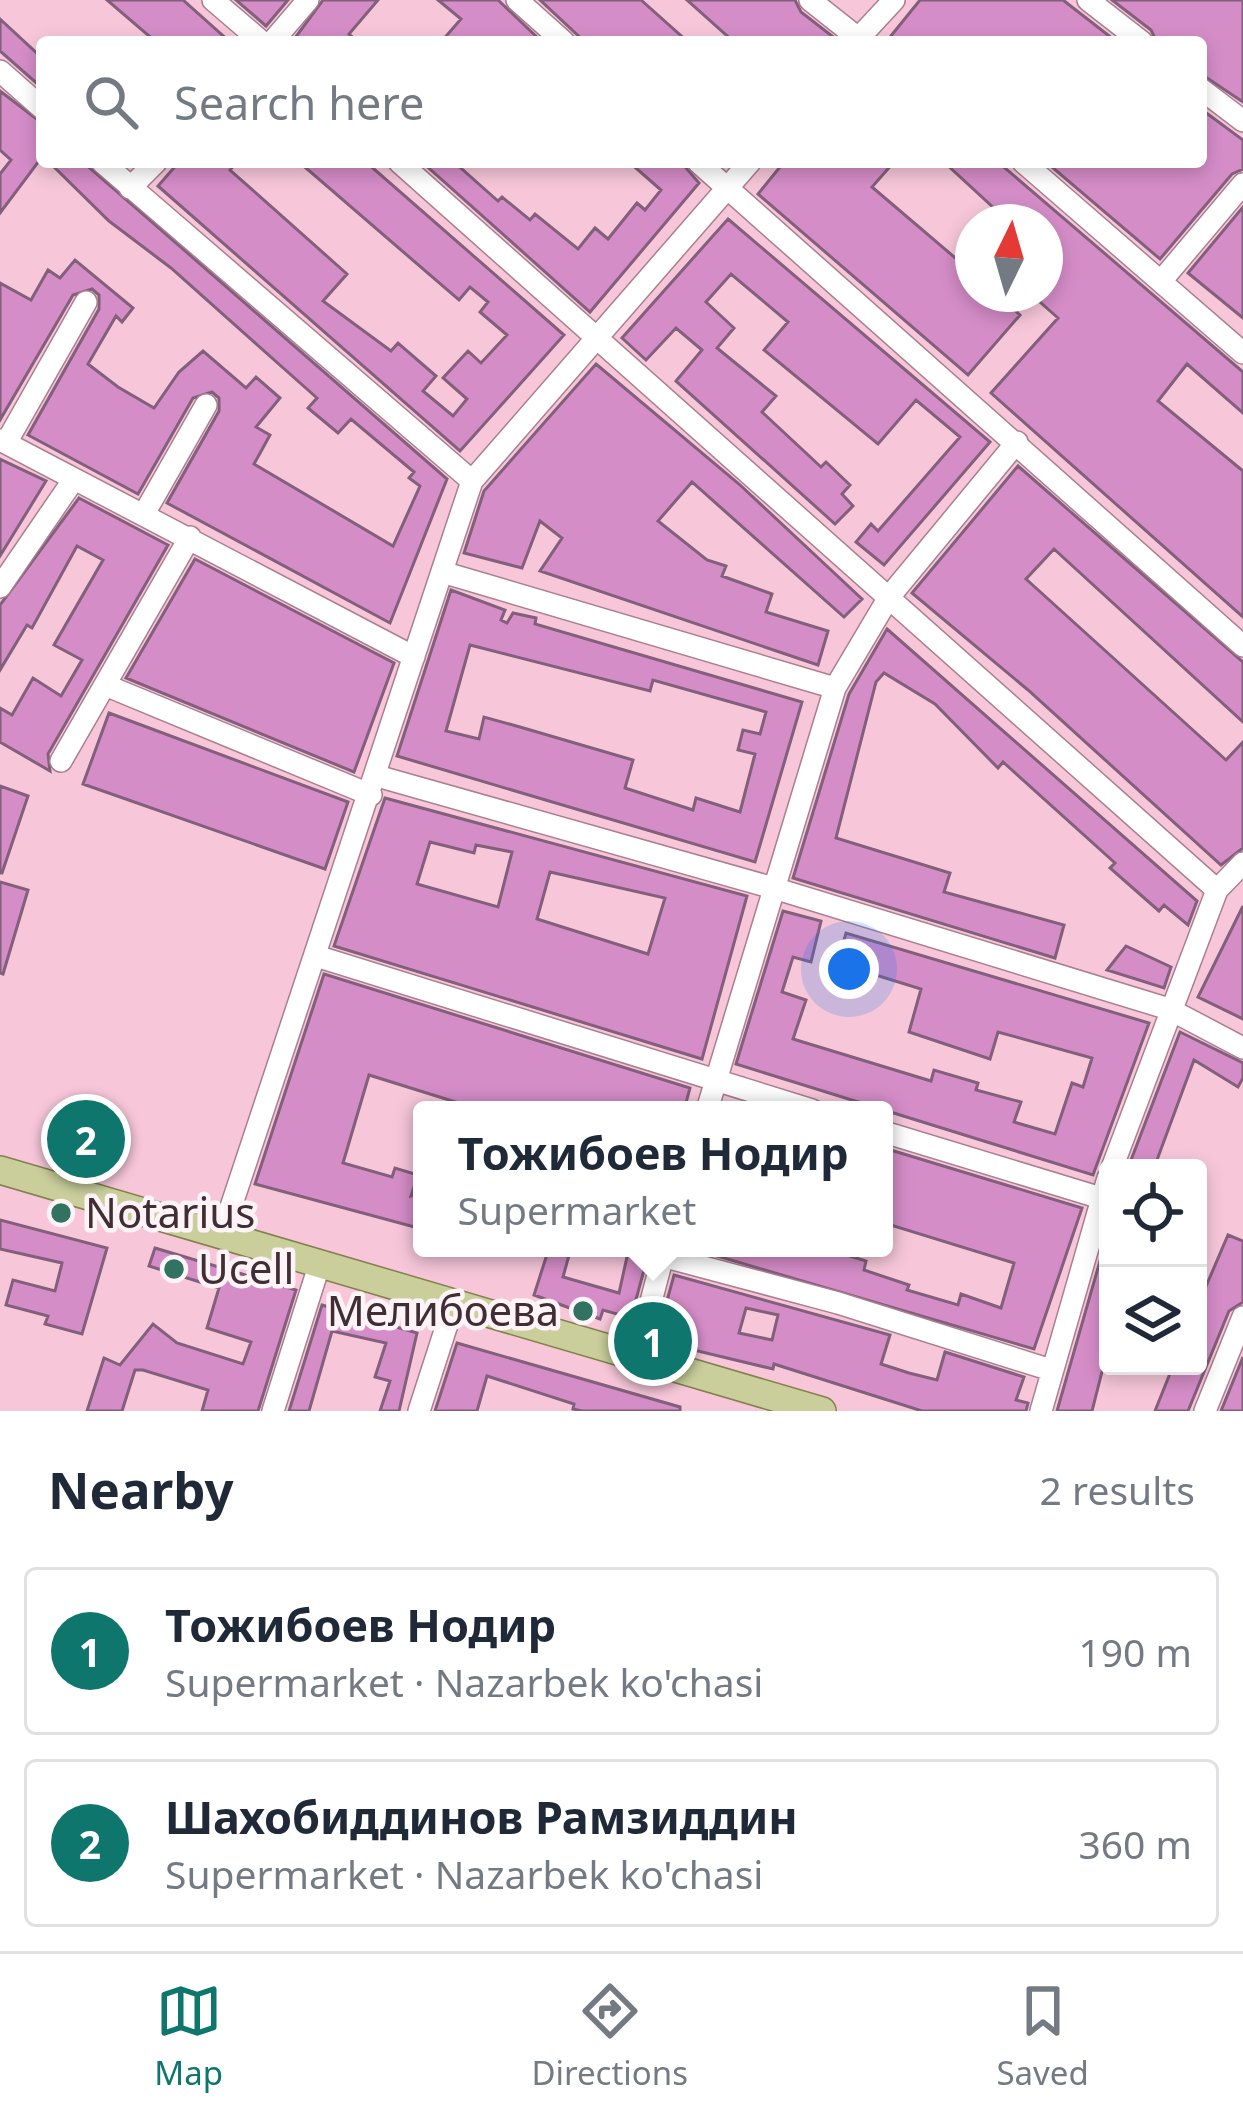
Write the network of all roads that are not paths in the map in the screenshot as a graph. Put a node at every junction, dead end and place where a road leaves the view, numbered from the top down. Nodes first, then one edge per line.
1 (213, 0) edge
2 (308, 0) edge
3 (517, 0) edge
4 (810, 0) edge
5 (894, 0) edge
6 (1088, 0) edge
7 (255, 36) edge
8 (277, 36) edge
9 (557, 36) edge
10 (851, 36) edge
11 (863, 36) edge
12 (1134, 36) edge
13 (0, 70) edge
14 (1207, 93) edge
15 (36, 103) edge
16 (1243, 122) edge
17 (108, 168) edge
18 (149, 168) edge
19 (406, 168) edge
20 (705, 168) edge
21 (745, 168) edge
22 (1030, 168) edge
23 (1243, 184) edge
24 (130, 188) junction
25 (727, 188) junction
26 (1162, 280) junction
27 (86, 302) dead end
28 (599, 338) junction
29 (1243, 353) edge
30 (206, 405) dead end
31 (3, 441) edge
32 (1017, 442) junction
33 (74, 479) junction
34 (472, 481) junction
35 (144, 514) junction
36 (190, 537) junction
37 (442, 572) junction
38 (0, 586) edge
39 (889, 597) junction
40 (1243, 646) edge
41 (414, 657) junction
42 (105, 686) junction
43 (835, 688) junction
44 (62, 761) dead end
45 (374, 786) junction
46 (1243, 863) edge
47 (777, 889) junction
48 (1217, 890) junction
49 (316, 956) junction
50 (1169, 1009) junction
51 (1243, 1048) edge
52 (716, 1081) junction
53 (710, 1101) edge
54 (782, 1101) edge
55 (893, 1134) edge
56 (1115, 1159) edge
57 (0, 1170) edge
58 (1099, 1187) edge
59 (1099, 1205) edge
60 (220, 1237) junction
61 (662, 1257) edge
62 (680, 1257) edge
63 (319, 1266) junction
64 (453, 1306) junction
65 (1243, 1317) edge
66 (636, 1359) junction
67 (1051, 1370) junction
68 (273, 1411) edge
69 (419, 1411) edge
70 (822, 1411) edge
71 (1041, 1411) edge
72 (1205, 1411) edge

1 - 7 street
2 - 8 street
3 - 9 street
4 - 10 street
5 - 11 street
6 - 12 street
13 - 15 street
14 - 16 street
17 - 24 street
18 - 24 street
19 - 28 street
20 - 25 street
21 - 25 street
22 - 26 street
23 - 26 street
24 - 34 street
25 - 28 street
25 - 32 street
26 - 29 street
27 - 31 street
28 - 34 street
28 - 39 street
30 - 35 street
31 - 33 street
32 - 39 street
32 - 40 street
33 - 35 street
33 - 38 street
34 - 37 street
35 - 36 street
36 - 41 street
36 - 42 street
37 - 41 street
37 - 43 street
39 - 43 street
39 - 48 street
41 - 45 street
42 - 44 street
42 - 45 street
43 - 47 street
45 - 47 street
45 - 49 street
46 - 48 street
47 - 50 street
47 - 52 street
48 - 50 street
49 - 52 street
49 - 60 street
50 - 51 street
50 - 56 street
52 - 53 street
52 - 54 street
55 - 58 street
57 - 60 main road
59 - 67 street
60 - 63 main road
61 - 66 street
62 - 67 street
63 - 64 main road
63 - 68 street
64 - 66 main road
64 - 69 street
65 - 72 street
66 - 70 main road
67 - 71 street

